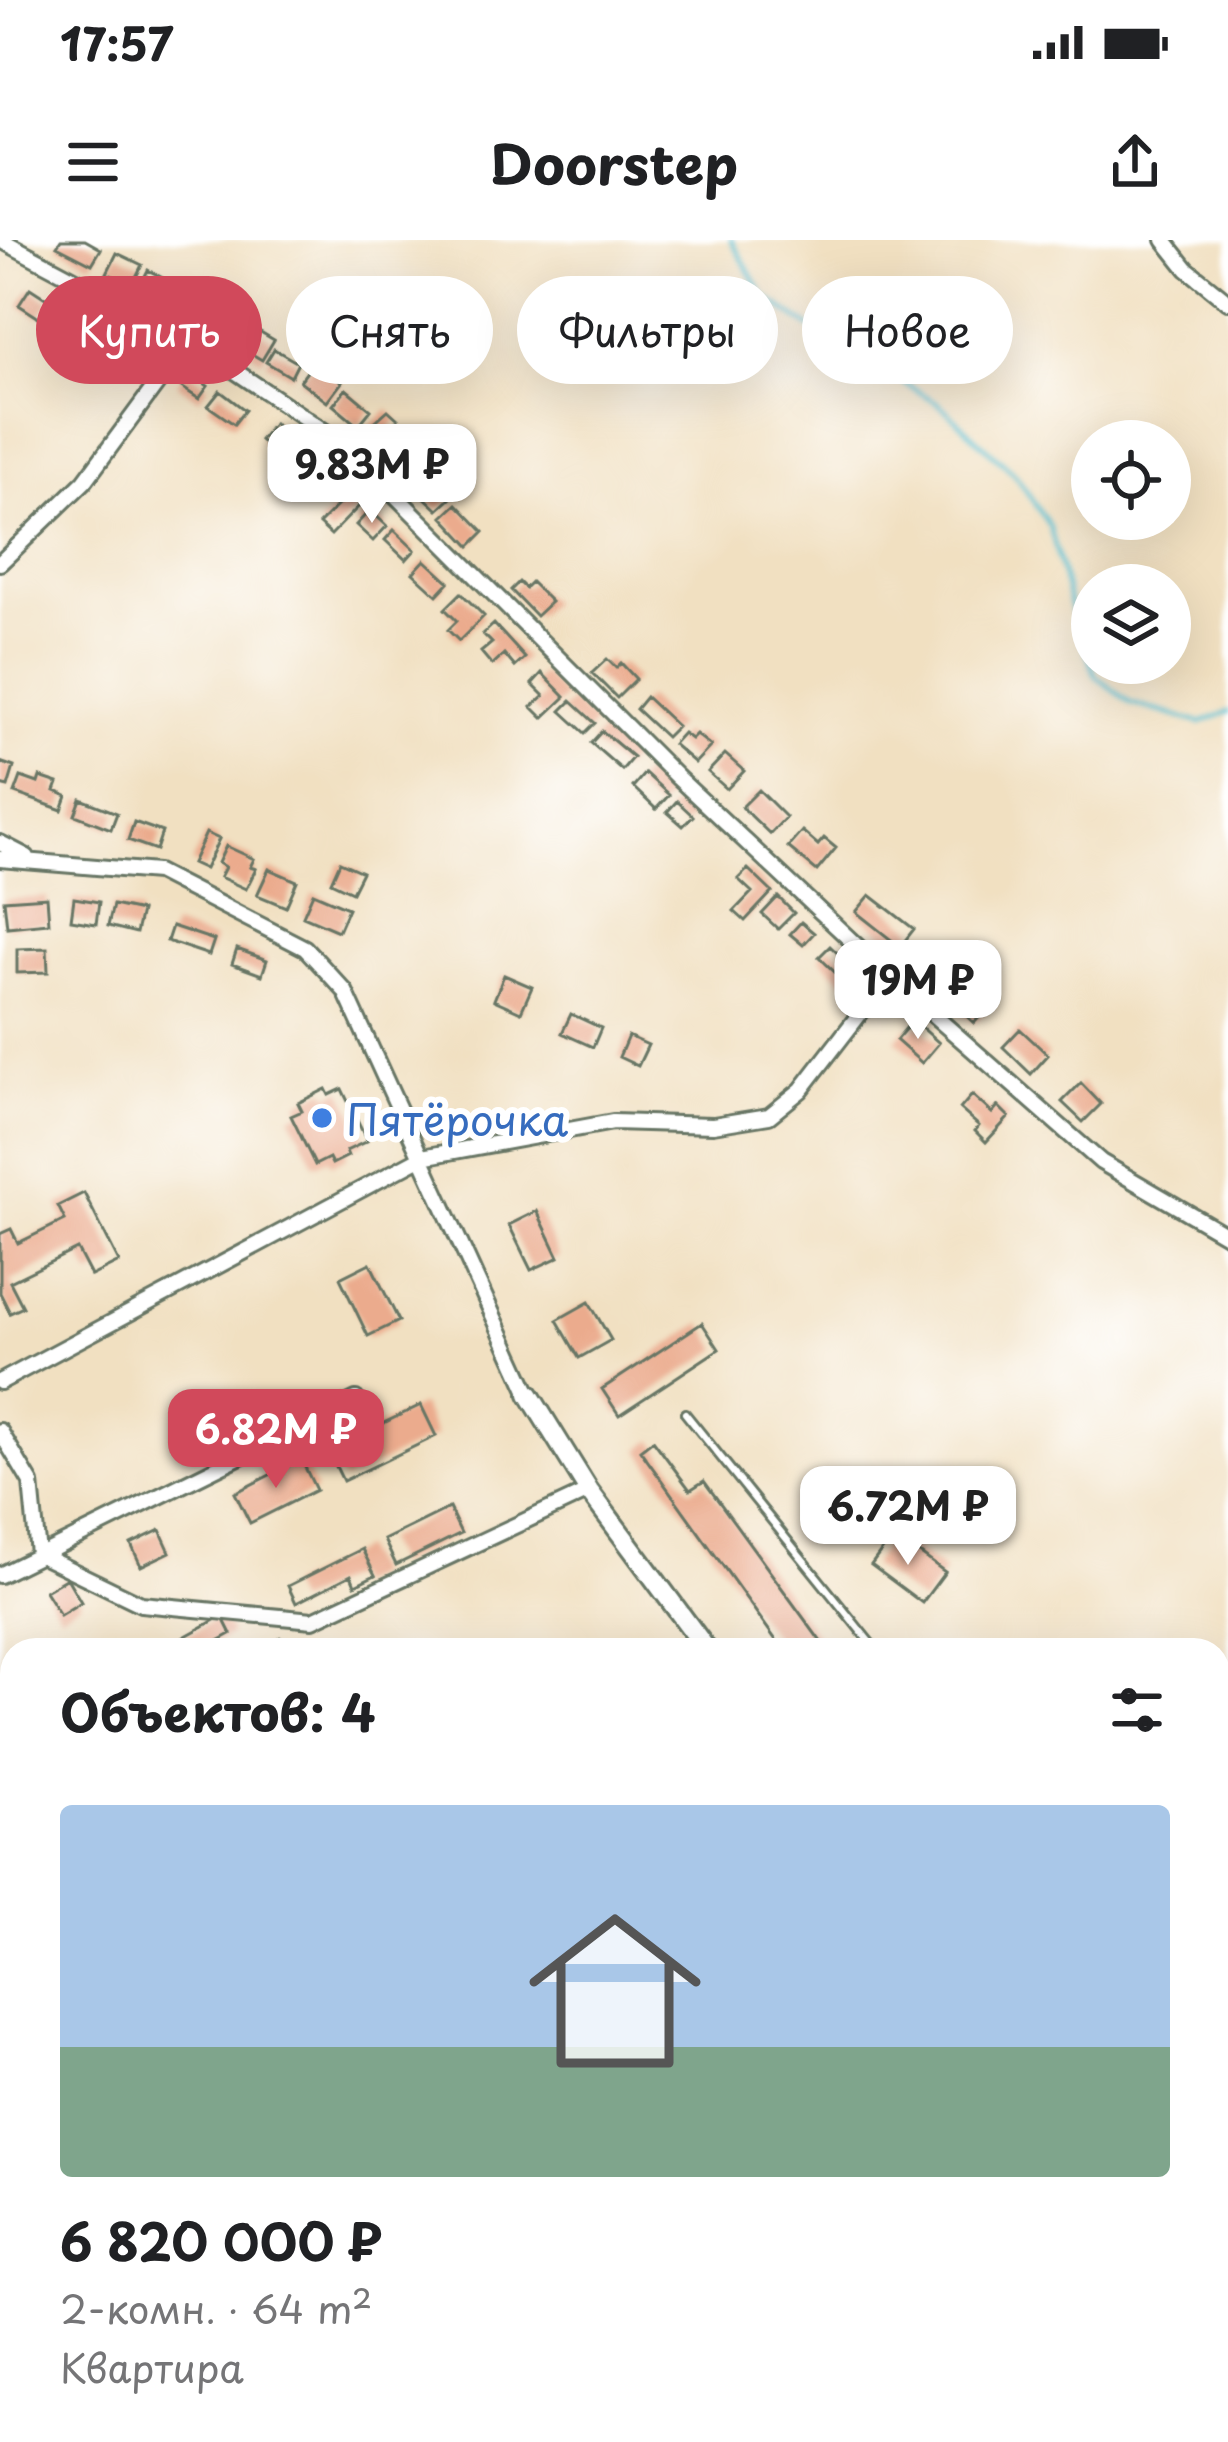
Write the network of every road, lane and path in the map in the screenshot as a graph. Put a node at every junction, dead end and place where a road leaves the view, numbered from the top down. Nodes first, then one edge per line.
1 (1, 240) edge
2 (1164, 240) edge
3 (69, 276) edge
4 (1228, 302) edge
5 (157, 384) edge
6 (254, 384) edge
7 (0, 563) edge
8 (0, 843) edge
9 (0, 859) edge
10 (32, 860) junction
11 (890, 976) junction
12 (422, 1156) junction
13 (1228, 1237) edge
14 (0, 1382) edge
15 (529, 1394) joint
16 (356, 1399) dead end
17 (685, 1413) dead end
18 (0, 1431) edge
19 (589, 1491) junction
20 (38, 1554) junction
21 (0, 1575) edge
22 (314, 1620) junction
23 (280, 1638) edge
24 (698, 1638) edge
25 (867, 1638) edge

1 - 3 street
2 - 4 street
5 - 7 street
6 - 11 street
8 - 10 street
9 - 10 street
10 - 12 street
11 - 12 street
11 - 13 street
12 - 14 street
12 - 15 street
15 - 19 street
16 - 20 street
17 - 25 lane
18 - 20 street
19 - 22 street
19 - 24 street
20 - 21 street
20 - 22 street
22 - 23 path

